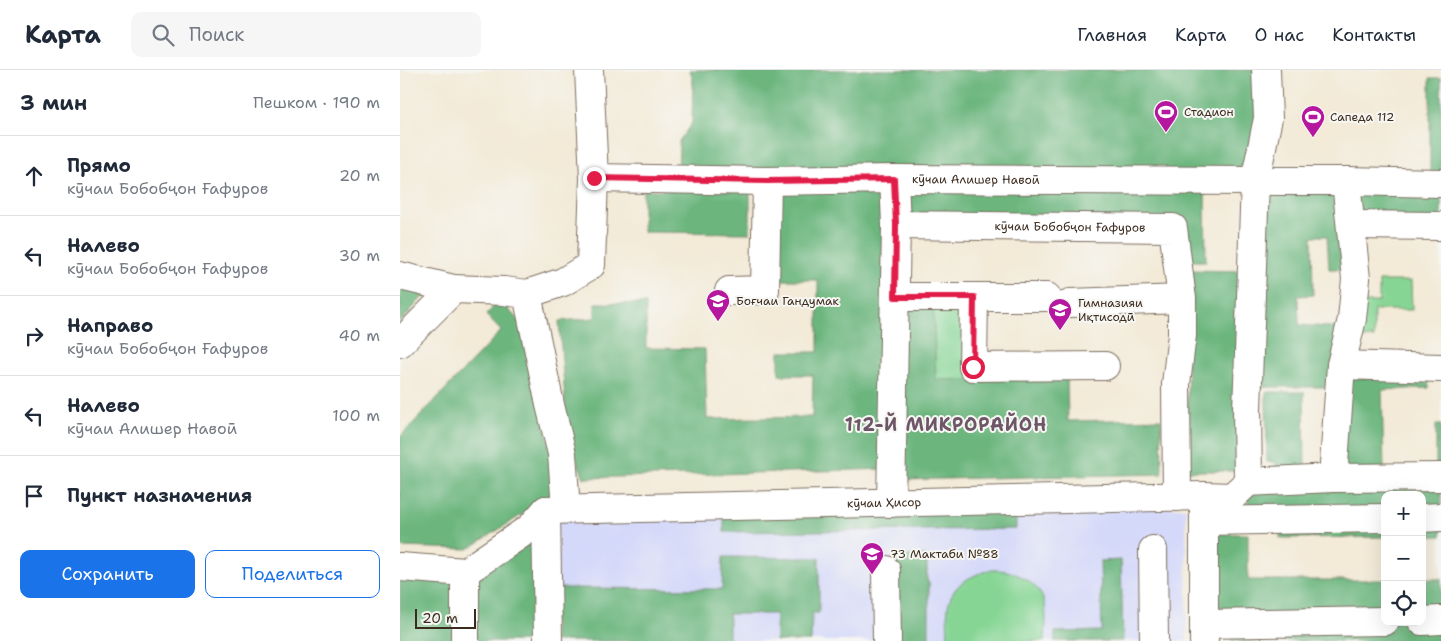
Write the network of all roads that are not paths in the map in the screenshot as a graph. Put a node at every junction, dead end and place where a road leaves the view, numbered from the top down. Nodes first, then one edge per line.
1 (589, 70) edge
2 (1266, 70) edge
3 (594, 178) junction
4 (894, 179) junction
5 (767, 181) junction
6 (1255, 181) junction
7 (1346, 181) junction
8 (1441, 183) edge
9 (896, 225) junction
10 (1351, 225) junction
11 (1441, 226) edge
12 (400, 276) edge
13 (454, 289) junction
14 (729, 291) dead end
15 (527, 294) junction
16 (895, 297) junction
17 (974, 297) junction
18 (1182, 299) junction
19 (400, 343) edge
20 (1341, 365) junction
21 (1105, 366) dead end
22 (1441, 368) edge
23 (1441, 477) edge
24 (1333, 478) junction
25 (1248, 482) junction
26 (1177, 497) junction
27 (891, 503) junction
28 (1204, 509) junction
29 (556, 510) junction
30 (1441, 517) edge
31 (1381, 518) edge
32 (1426, 518) edge
33 (1153, 550) dead end
34 (400, 567) edge
35 (886, 570) dead end
36 (465, 572) junction
37 (1441, 620) edge
38 (1381, 621) edge
39 (1426, 621) edge
40 (1204, 632) edge
41 (465, 641) edge
42 (548, 641) edge
43 (887, 641) edge
44 (1154, 641) edge

1 - 3 street
2 - 6 street
3 - 5 street, кӯчаи Алишер Навоӣ
3 - 15 street
4 - 5 street, кӯчаи Алишер Навоӣ
4 - 6 street, кӯчаи Алишер Навоӣ
4 - 9 street
5 - 14 street
6 - 7 street, кӯчаи Алишер Навоӣ
6 - 25 street
7 - 8 street, кӯчаи Алишер Навоӣ
7 - 10 street
9 - 16 street
9 - 18 street, кӯчаи Бобобҷон Ғафуров
10 - 11 street
10 - 20 street
12 - 13 street
13 - 15 street
13 - 19 street
15 - 29 street
16 - 17 street
16 - 27 street
17 - 18 street
17 - 21 street
18 - 26 street, кӯчаи Бобобҷон Ғафуров
20 - 22 street
20 - 24 street
23 - 24 street
24 - 25 street
25 - 28 street
26 - 27 street, кӯчаи Ҳисор
26 - 28 street, кӯчаи Ҳисор
27 - 29 street, кӯчаи Ҳисор
28 - 31 street
28 - 40 street
29 - 36 street
29 - 42 street
30 - 32 street
33 - 44 street
34 - 36 street
35 - 43 street
36 - 41 street
37 - 39 street
38 - 40 street

